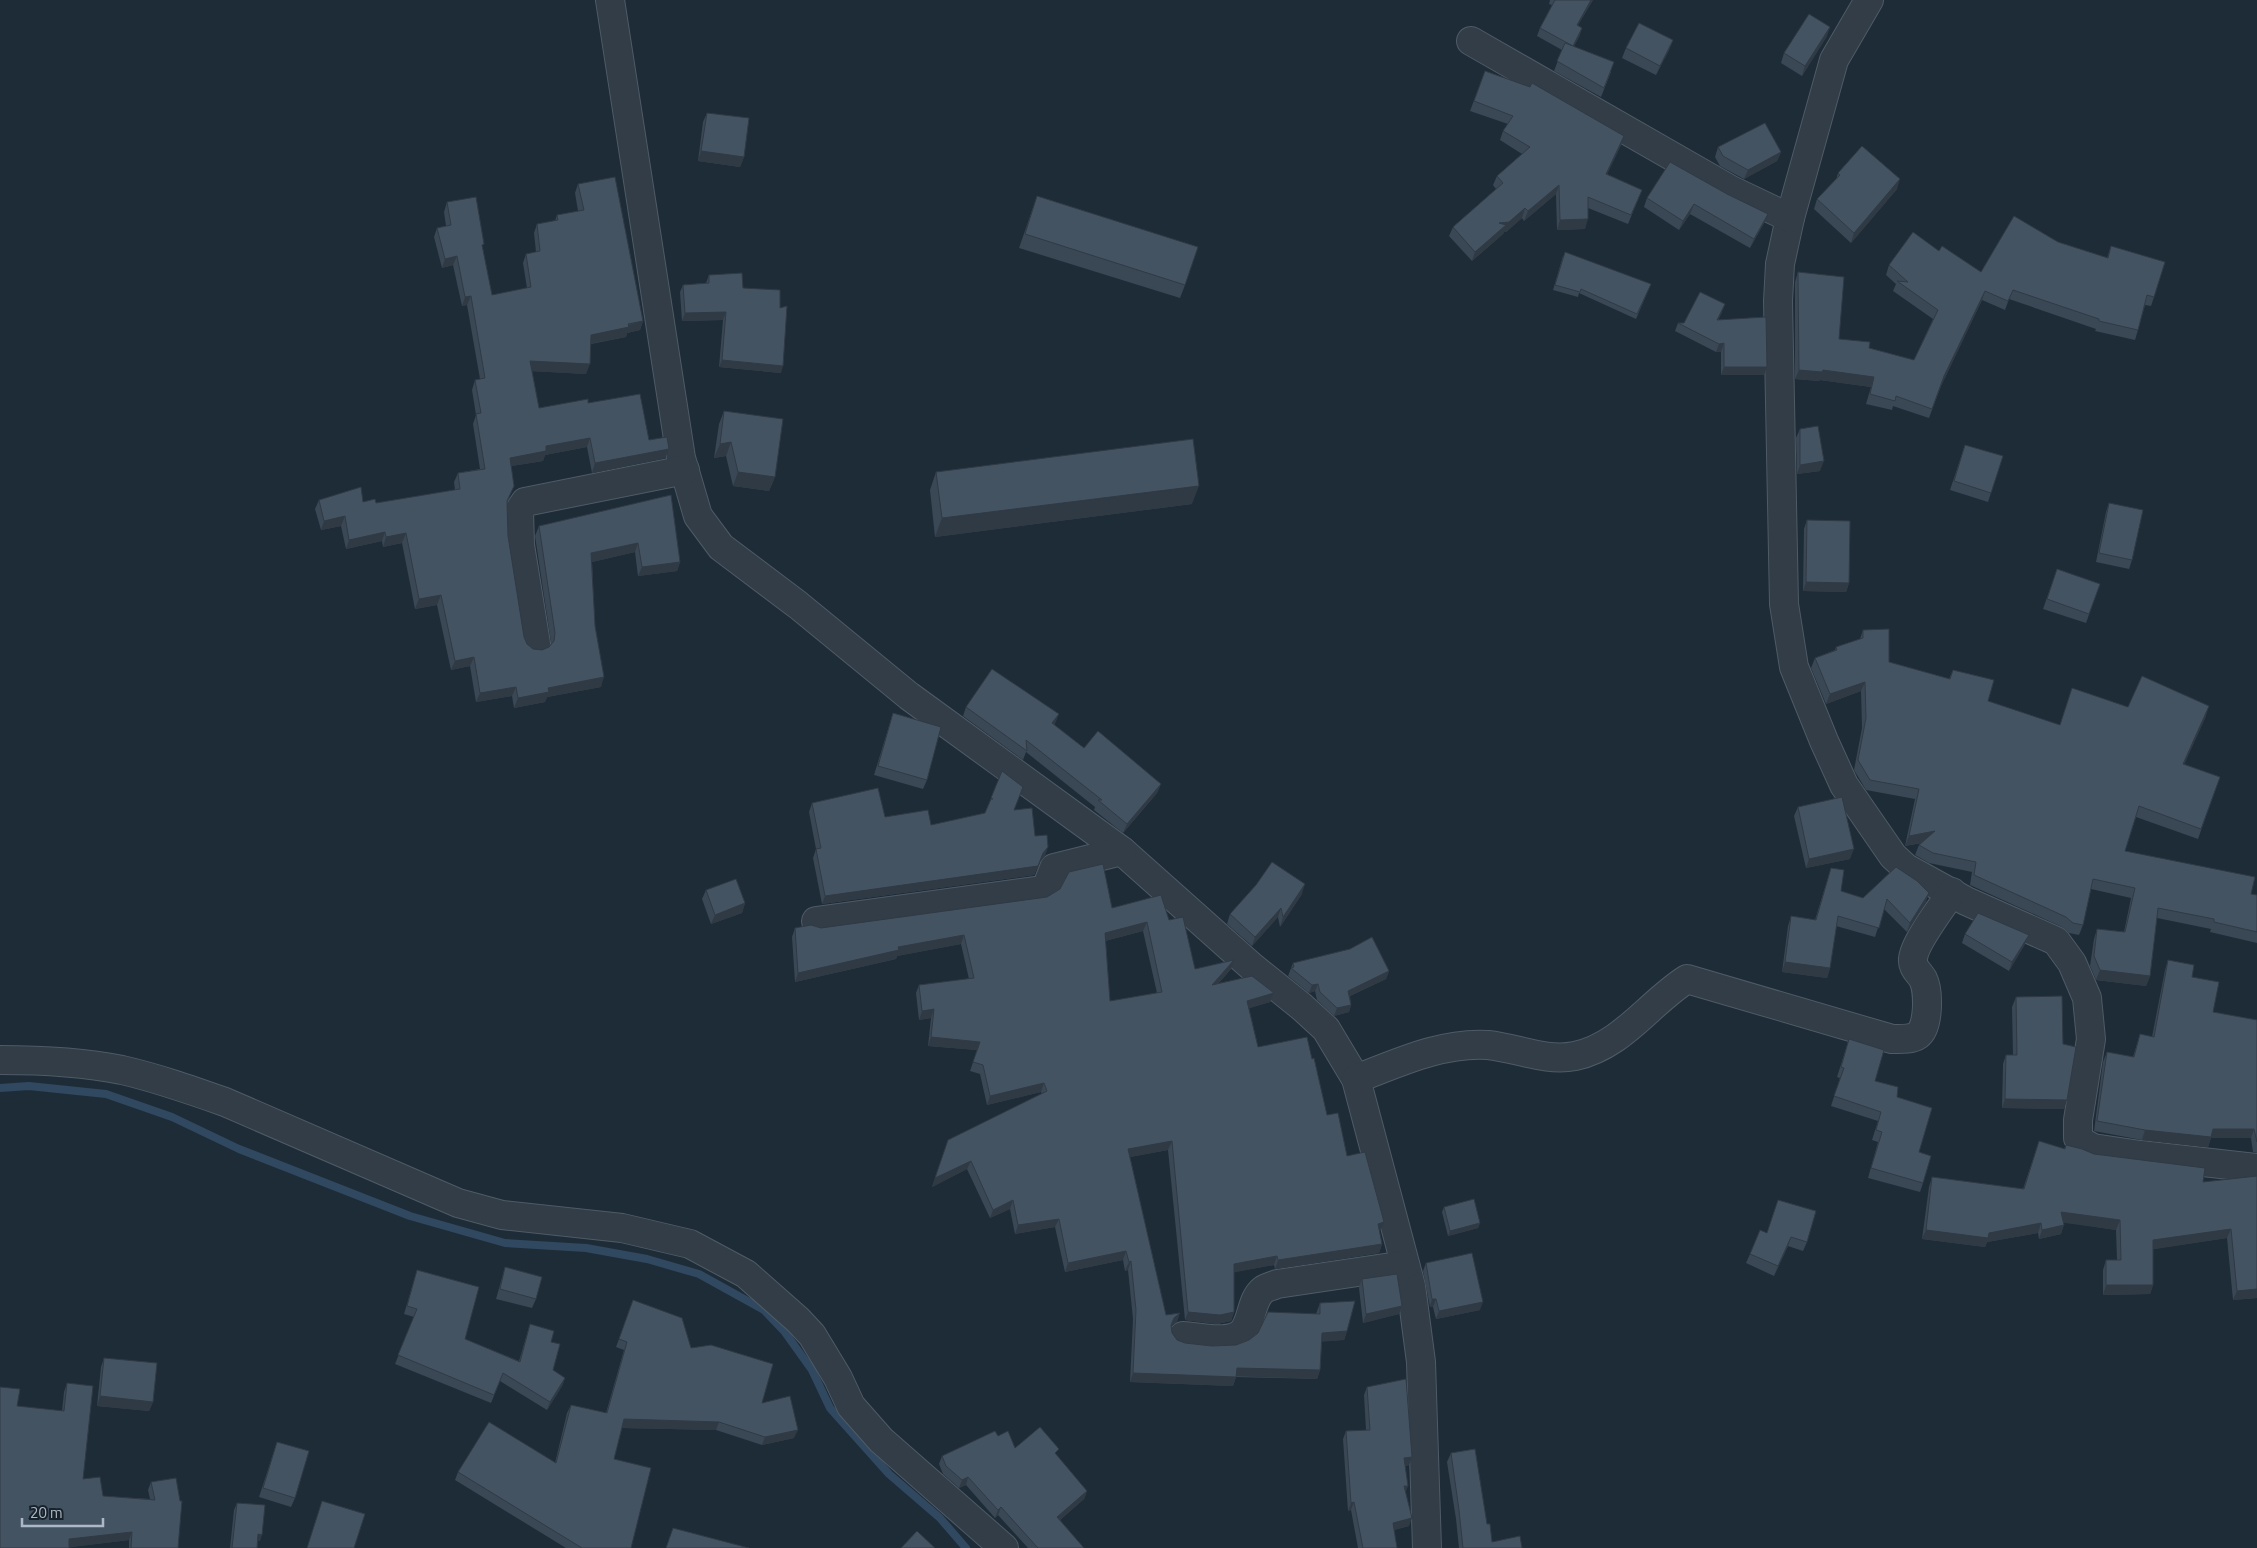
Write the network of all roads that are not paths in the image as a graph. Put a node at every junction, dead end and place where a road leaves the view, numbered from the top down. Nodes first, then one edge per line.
1 (610, 0) edge
2 (1869, 0) edge
3 (1471, 41) dead end
4 (1790, 218) junction
5 (685, 470) junction
6 (536, 644) dead end
7 (1122, 851) junction
8 (1952, 892) junction
9 (816, 921) dead end
10 (0, 1060) edge
11 (1356, 1079) junction
12 (2257, 1168) edge
13 (1405, 1264) junction
14 (1183, 1336) dead end
15 (1004, 1548) edge
16 (1427, 1548) edge

1 - 5 street
2 - 4 street
3 - 4 street
4 - 8 street
5 - 6 street
5 - 7 street
7 - 9 street
7 - 11 street
8 - 11 street
8 - 12 street
10 - 15 street
11 - 13 street
13 - 14 street
13 - 16 street

